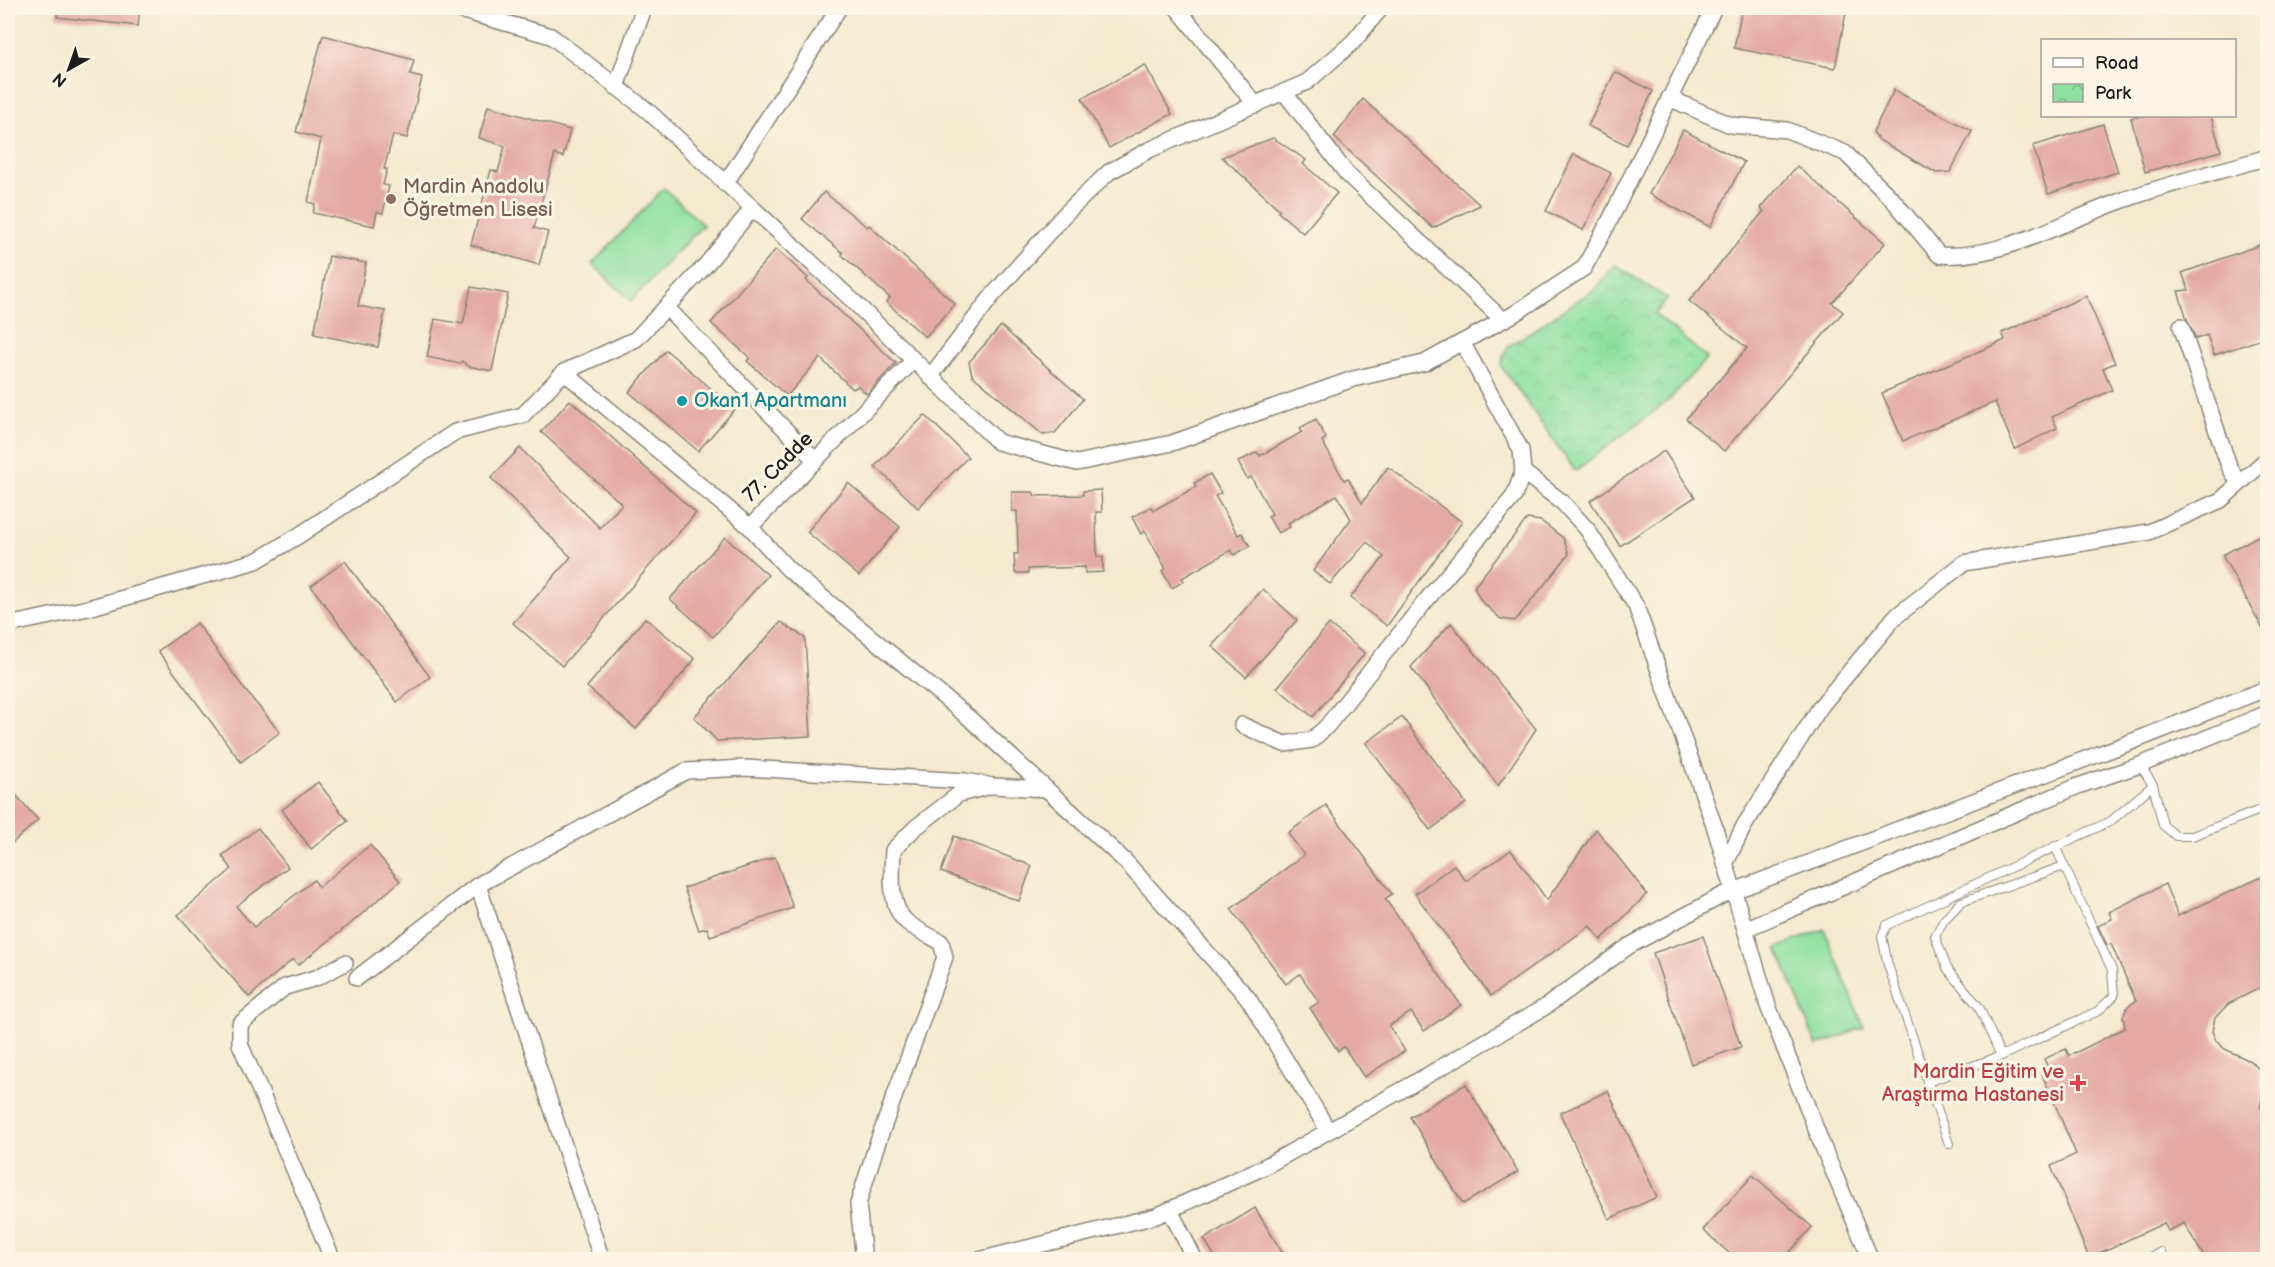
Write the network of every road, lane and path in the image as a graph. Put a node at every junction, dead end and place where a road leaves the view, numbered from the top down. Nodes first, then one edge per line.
1 (453, 8) edge
2 (644, 8) edge
3 (840, 8) edge
4 (1177, 8) edge
5 (1381, 8) edge
6 (1714, 8) edge
7 (616, 87) junction
8 (1284, 92) junction
9 (1669, 98) junction
10 (1256, 105) junction
11 (2268, 158) edge
12 (725, 184) junction
13 (752, 209) junction
14 (666, 307) junction
15 (1503, 320) junction
16 (2181, 326) dead end
17 (1462, 342) junction
18 (913, 361) junction
19 (564, 372) junction
20 (930, 377) junction
21 (2268, 458) edge
22 (815, 460) junction
23 (1523, 472) junction
24 (2239, 484) junction
25 (750, 527) junction
26 (8, 625) edge
27 (2268, 688) edge
28 (2268, 713) edge
29 (1242, 725) dead end
30 (2131, 742) junction
31 (2140, 765) junction
32 (2152, 785) junction
33 (993, 786) junction
34 (1046, 789) junction
35 (2268, 807) edge
36 (2055, 846) junction
37 (1725, 864) junction
38 (2064, 866) junction
39 (478, 885) junction
40 (1733, 891) junction
41 (1744, 929) junction
42 (345, 963) dead end
43 (357, 978) dead end
44 (2001, 1056) junction
45 (1927, 1082) junction
46 (1328, 1130) junction
47 (1949, 1144) dead end
48 (1170, 1210) junction
49 (2161, 1252) dead end
50 (333, 1260) edge
51 (602, 1260) edge
52 (864, 1260) edge
53 (979, 1260) edge
54 (1195, 1260) edge
55 (1871, 1260) edge
56 (2146, 1260) edge

1 - 7 street
2 - 7 street
3 - 12 street
4 - 10 street
5 - 8 street
6 - 9 street
7 - 12 street
8 - 10 street
8 - 15 street
9 - 11 street
9 - 15 street
10 - 20 street
12 - 13 street
13 - 14 street
13 - 18 street
14 - 19 street
14 - 22 street
15 - 17 street
16 - 24 street
17 - 20 street
17 - 23 street
18 - 20 street
18 - 22 street, 77. Cadde
19 - 25 street
19 - 26 street
21 - 24 street
22 - 25 street, 77. Cadde
23 - 29 street
23 - 37 street
24 - 37 street
25 - 34 street
27 - 30 street
28 - 31 street
30 - 31 street
30 - 40 street
31 - 32 lane
31 - 41 street
32 - 35 lane
32 - 36 lane
33 - 34 street
33 - 39 street
33 - 52 street
34 - 46 street
36 - 38 lane
36 - 45 lane
37 - 40 street
38 - 44 lane
38 - 44 lane
39 - 43 street
39 - 51 street
40 - 41 street
40 - 46 street
41 - 55 street
42 - 50 street
44 - 45 lane
45 - 47 lane
46 - 48 street
48 - 53 street
48 - 54 street
49 - 56 lane

